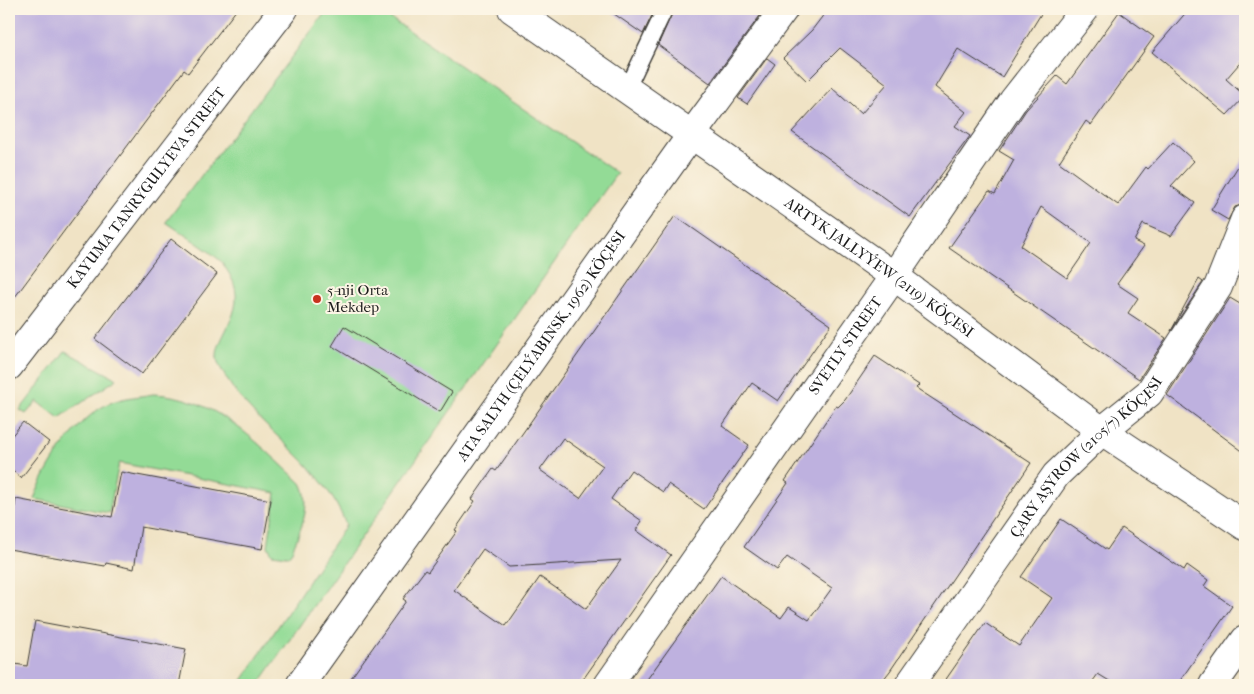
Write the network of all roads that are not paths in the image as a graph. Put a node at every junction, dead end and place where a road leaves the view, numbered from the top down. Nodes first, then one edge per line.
1 (284, 9) edge
2 (512, 9) edge
3 (665, 9) edge
4 (784, 9) edge
5 (1085, 9) edge
6 (627, 89) junction
7 (692, 134) junction
8 (1245, 219) edge
9 (894, 276) junction
10 (9, 366) edge
11 (1102, 431) junction
12 (1245, 526) edge
13 (1245, 640) edge
14 (300, 685) edge
15 (608, 685) edge
16 (909, 685) edge
17 (1213, 685) edge

1 - 10 street, KAYUMA TANRYGULYEVA STREET
2 - 6 street, ARTYK JALLYÝEW (2119) KÖÇESI
3 - 6 lane
4 - 7 street, ATA SALYH (ÇELÝABINSK, 1962) KÖÇESI
5 - 9 street, SVETLY STREET
6 - 7 street, ARTYK JALLYÝEW (2119) KÖÇESI
7 - 9 street, ARTYK JALLYÝEW (2119) KÖÇESI
7 - 14 street, ATA SALYH (ÇELÝABINSK, 1962) KÖÇESI
8 - 11 street, ÇARY AŞYROW (2105/7) KÖÇESI
9 - 11 street, ARTYK JALLYÝEW (2119) KÖÇESI
9 - 15 street, SVETLY STREET
11 - 12 street, ARTYK JALLYÝEW (2119) KÖÇESI
11 - 16 street, ÇARY AŞYROW (2105/7) KÖÇESI
13 - 17 street

